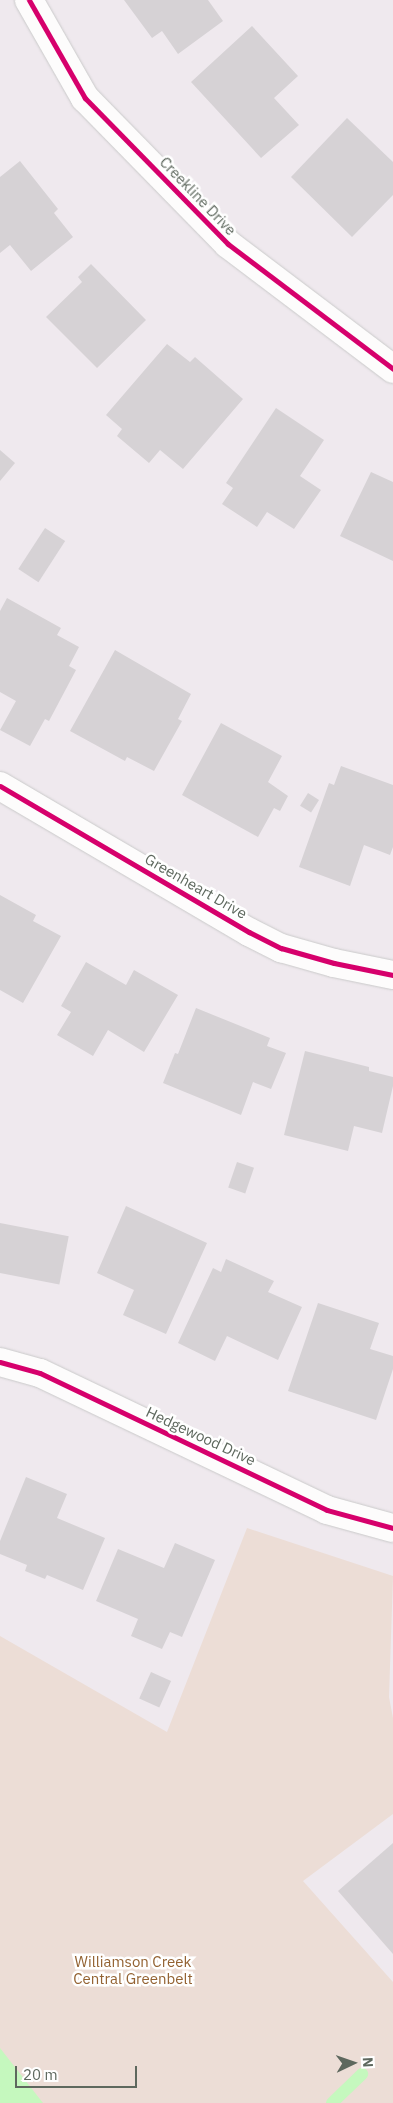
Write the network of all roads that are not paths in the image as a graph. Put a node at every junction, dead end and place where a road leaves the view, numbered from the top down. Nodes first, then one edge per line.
1 (29, 0) edge
2 (393, 369) edge
3 (0, 786) edge
4 (393, 975) edge
5 (0, 1362) edge
6 (393, 1528) edge

1 - 2 street, Creekline Drive
3 - 4 street, Greenheart Drive
5 - 6 street, Hedgewood Drive

